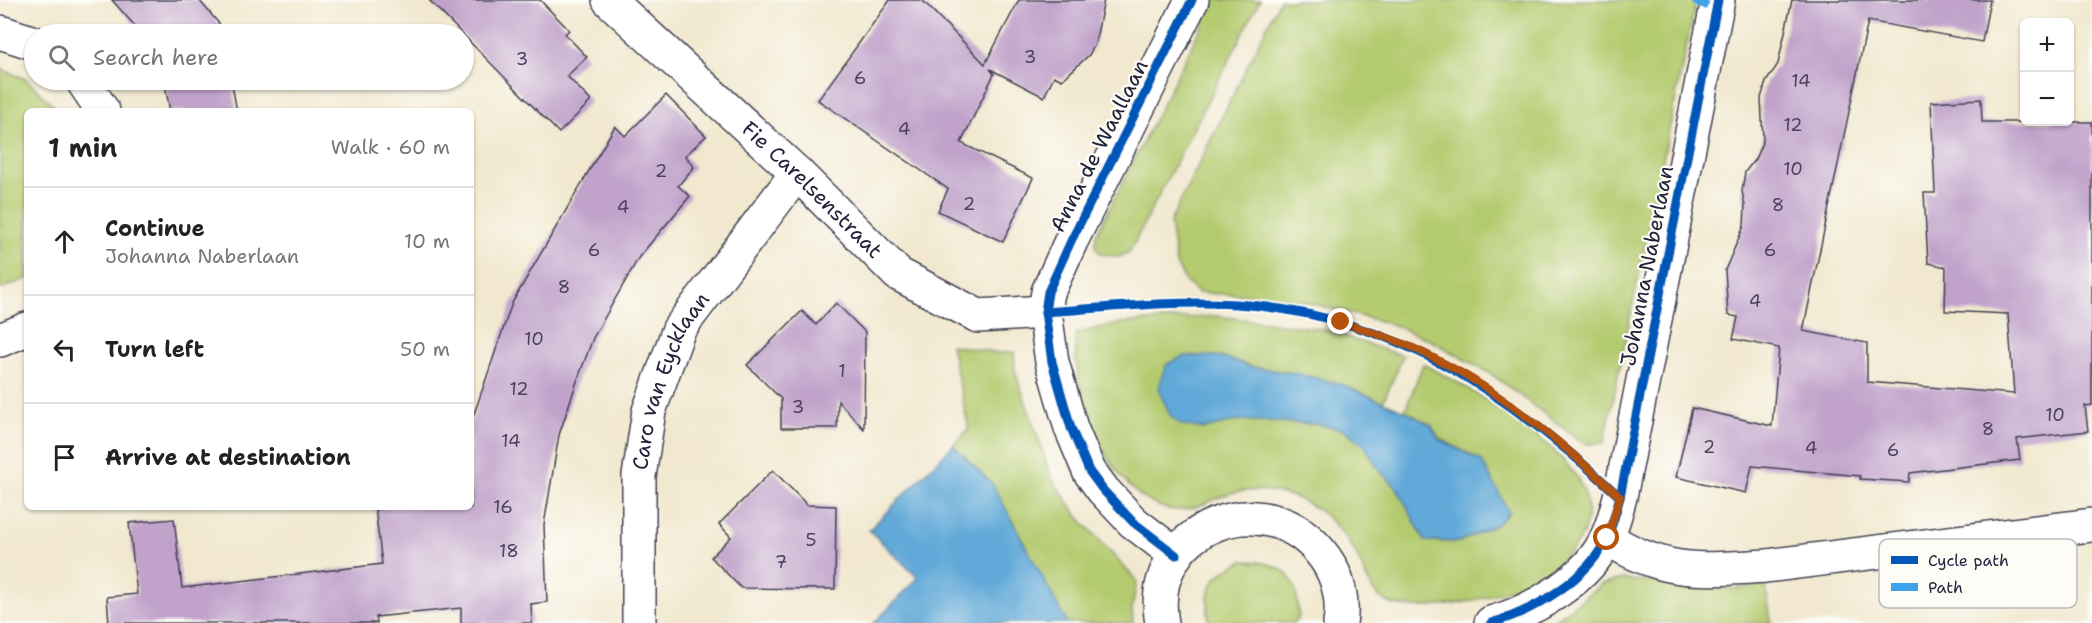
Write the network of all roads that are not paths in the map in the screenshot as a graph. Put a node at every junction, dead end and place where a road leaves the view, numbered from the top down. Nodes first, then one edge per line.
1 (609, 0) edge
2 (1192, 0) edge
3 (1718, 0) edge
4 (0, 32) edge
5 (24, 40) edge
6 (89, 90) edge
7 (101, 108) edge
8 (797, 174) junction
9 (1045, 312) junction
10 (24, 330) edge
11 (0, 340) edge
12 (2092, 525) edge
13 (1607, 538) junction
14 (1981, 539) edge
15 (1879, 552) edge
16 (1176, 555) junction
17 (1344, 622) edge
18 (639, 623) edge
19 (1162, 623) edge
20 (1491, 623) edge

1 - 8 street, Fie Carelsenstraat
2 - 9 street, Anna de Waallaan
3 - 13 street, Johanna Naberlaan
4 - 5 street
6 - 7 street
8 - 9 street, Fie Carelsenstraat
8 - 18 street, Caro van Eycklaan
9 - 16 street
10 - 11 street
12 - 14 street
13 - 15 street
13 - 20 street, Johanna Naberlaan
16 - 17 street
16 - 19 street

